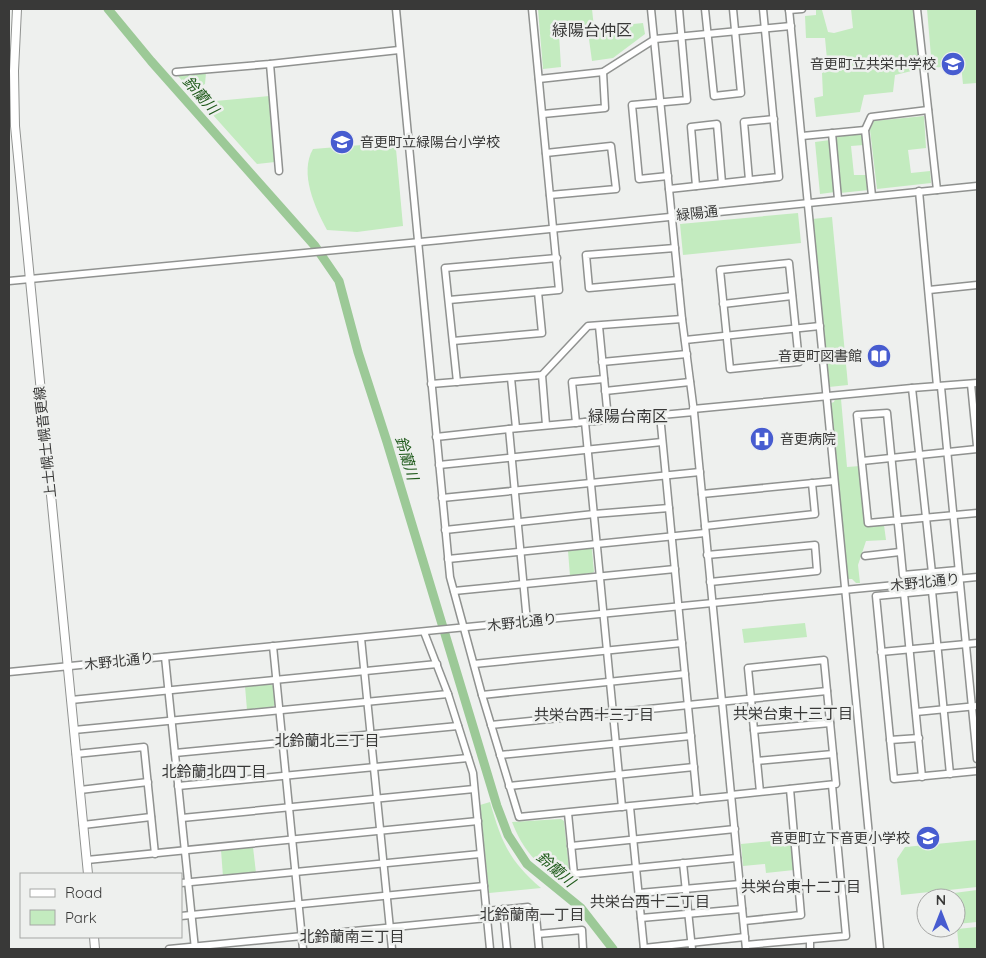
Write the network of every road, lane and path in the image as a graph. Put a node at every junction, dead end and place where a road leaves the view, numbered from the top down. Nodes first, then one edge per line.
1 (396, 9) edge
2 (532, 9) edge
3 (651, 9) edge
4 (679, 9) edge
5 (706, 9) edge
6 (733, 9) edge
7 (763, 9) edge
8 (789, 9) edge
9 (802, 9) edge
10 (917, 9) edge
11 (14, 14) edge
12 (791, 26) junction
13 (765, 28) junction
14 (735, 31) junction
15 (708, 34) junction
16 (682, 37) junction
17 (654, 39) junction
18 (399, 50) junction
19 (270, 64) junction
20 (176, 72) dead end
21 (603, 72) junction
22 (539, 79) junction
23 (661, 102) junction
24 (928, 110) junction
25 (543, 114) junction
26 (774, 119) junction
27 (865, 130) junction
28 (832, 133) junction
29 (802, 136) junction
30 (546, 153) junction
31 (279, 171) dead end
32 (668, 176) junction
33 (749, 180) junction
34 (722, 183) junction
35 (696, 186) junction
36 (977, 186) edge
37 (669, 188) junction
38 (937, 190) junction
39 (920, 191) junction
40 (550, 195) junction
41 (872, 196) junction
42 (838, 199) junction
43 (808, 202) junction
44 (672, 216) junction
45 (553, 228) junction
46 (418, 242) junction
47 (675, 248) junction
48 (556, 258) junction
49 (29, 279) junction
50 (678, 280) junction
51 (9, 281) edge
52 (977, 285) edge
53 (929, 290) junction
54 (538, 292) junction
55 (792, 296) junction
56 (449, 300) junction
57 (723, 304) junction
58 (682, 319) junction
59 (599, 326) junction
60 (820, 326) junction
61 (796, 328) junction
62 (726, 336) junction
63 (685, 340) junction
64 (453, 341) junction
65 (687, 354) junction
66 (602, 362) junction
67 (542, 376) junction
68 (510, 378) junction
69 (604, 380) junction
70 (457, 382) junction
71 (690, 382) junction
72 (432, 384) junction
73 (974, 384) edge
74 (939, 386) junction
75 (912, 388) junction
76 (605, 391) junction
77 (826, 396) junction
78 (694, 411) junction
79 (660, 415) junction
80 (608, 420) junction
81 (576, 422) junction
82 (585, 422) junction
83 (546, 425) junction
84 (516, 428) junction
85 (508, 429) junction
86 (436, 437) junction
87 (662, 442) junction
88 (977, 448) edge
89 (588, 450) junction
90 (947, 452) junction
91 (919, 455) junction
92 (511, 458) junction
93 (892, 458) junction
94 (862, 461) junction
95 (438, 465) junction
96 (700, 472) junction
97 (666, 475) junction
98 (834, 481) junction
99 (591, 483) junction
100 (812, 483) junction
101 (515, 490) junction
102 (702, 494) junction
103 (442, 498) junction
104 (669, 508) junction
105 (977, 513) edge
106 (594, 514) junction
107 (954, 515) junction
108 (925, 518) junction
109 (897, 521) junction
110 (518, 522) junction
111 (705, 526) junction
112 (445, 530) junction
113 (705, 533) junction
114 (671, 536) junction
115 (596, 544) junction
116 (520, 551) junction
117 (900, 552) junction
118 (708, 555) junction
119 (865, 556) dead end
120 (448, 559) junction
121 (674, 569) junction
122 (958, 570) junction
123 (932, 573) junction
124 (599, 576) junction
125 (977, 577) edge
126 (959, 579) junction
127 (710, 582) junction
128 (524, 584) junction
129 (960, 588) junction
130 (845, 590) junction
131 (454, 591) junction
132 (932, 591) junction
133 (904, 594) junction
134 (712, 604) junction
135 (678, 607) junction
136 (603, 614) junction
137 (527, 622) junction
138 (465, 628) junction
139 (424, 632) junction
140 (361, 638) junction
141 (682, 643) junction
142 (977, 643) edge
143 (967, 644) junction
144 (273, 646) junction
145 (938, 647) junction
146 (909, 649) junction
147 (606, 650) junction
148 (881, 652) junction
149 (165, 657) junction
150 (437, 664) junction
151 (474, 664) junction
152 (68, 666) junction
153 (9, 672) edge
154 (364, 672) junction
155 (685, 674) junction
156 (276, 680) junction
157 (610, 681) junction
158 (169, 690) junction
159 (827, 691) junction
160 (448, 694) junction
161 (482, 695) junction
162 (751, 699) junction
163 (71, 700) junction
164 (722, 701) junction
165 (367, 702) junction
166 (688, 705) junction
167 (975, 706) edge
168 (279, 710) junction
169 (944, 710) junction
170 (612, 712) junction
171 (916, 712) junction
172 (172, 721) junction
173 (830, 722) junction
174 (491, 725) junction
175 (458, 726) junction
176 (74, 730) junction
177 (754, 730) junction
178 (370, 734) junction
179 (691, 736) junction
180 (918, 738) junction
181 (890, 740) junction
182 (282, 743) junction
183 (615, 744) junction
184 (175, 753) junction
185 (76, 754) junction
186 (834, 754) junction
187 (500, 755) junction
188 (468, 758) junction
189 (977, 759) edge
190 (757, 761) junction
191 (374, 767) junction
192 (694, 767) junction
193 (977, 771) edge
194 (618, 774) junction
195 (950, 774) junction
196 (286, 775) junction
197 (922, 777) junction
198 (148, 782) junction
199 (832, 785) junction
200 (178, 786) junction
201 (509, 786) junction
202 (474, 789) junction
203 (790, 789) junction
204 (80, 790) junction
205 (760, 792) junction
206 (731, 795) junction
207 (377, 799) junction
208 (697, 800) junction
209 (289, 807) junction
210 (626, 807) junction
211 (568, 812) junction
212 (151, 817) junction
213 (182, 818) junction
214 (478, 822) junction
215 (83, 825) junction
216 (735, 829) junction
217 (380, 831) junction
218 (633, 839) junction
219 (292, 840) junction
220 (572, 846) junction
221 (185, 851) junction
222 (155, 854) junction
223 (480, 854) junction
224 (738, 858) junction
225 (87, 860) junction
226 (383, 863) junction
227 (683, 863) junction
228 (636, 868) junction
229 (295, 872) junction
230 (88, 873) edge
231 (185, 883) edge
232 (740, 884) junction
233 (484, 886) junction
234 (686, 889) junction
235 (639, 893) junction
236 (386, 896) junction
237 (298, 904) junction
238 (504, 909) junction
239 (742, 909) junction
240 (487, 914) junction
241 (688, 914) junction
242 (192, 915) junction
243 (182, 916) edge
244 (641, 918) junction
245 (744, 921) junction
246 (390, 928) junction
247 (538, 934) junction
248 (302, 936) junction
249 (745, 938) junction
250 (810, 940) junction
251 (692, 946) edge
252 (746, 947) edge
253 (195, 948) edge
254 (644, 948) edge
255 (169, 949) edge
256 (303, 949) edge
257 (392, 949) edge
258 (490, 949) edge
259 (507, 949) edge
260 (539, 949) edge
261 (583, 949) edge
262 (810, 949) edge
263 (880, 949) edge

1 - 18 street
2 - 22 street
3 - 17 street
4 - 16 street
5 - 15 street
6 - 14 street
7 - 13 street
8 - 9 street
8 - 12 street
10 - 24 street
11 - 49 main road, 上士幌士幌音更線
12 - 13 street
12 - 29 street
13 - 14 street
13 - 26 street
14 - 15 street
14 - 15 street
15 - 16 street
16 - 17 street
16 - 23 street
17 - 21 street
17 - 23 street
18 - 19 street
18 - 46 street
19 - 20 street
19 - 31 street
21 - 22 street
21 - 25 street
22 - 25 street
23 - 32 street
23 - 32 street
24 - 27 street
24 - 38 street
25 - 30 street
26 - 33 street
26 - 33 street
27 - 28 street
27 - 41 street
28 - 29 street
28 - 42 street
29 - 43 street
30 - 40 street
30 - 40 street
32 - 37 street
33 - 34 street
34 - 35 street
34 - 35 street
35 - 37 street
36 - 38 street, 緑陽通
37 - 44 street
38 - 39 street, 緑陽通
39 - 41 street, 緑陽通
39 - 53 street
40 - 45 street
41 - 42 street, 緑陽通
42 - 43 street, 緑陽通
43 - 44 street, 緑陽通
43 - 60 street
44 - 45 street, 緑陽通
44 - 47 street
45 - 46 street, 緑陽通
45 - 48 street
46 - 49 street, 緑陽通
46 - 72 street
47 - 50 street
47 - 50 street
48 - 54 street
48 - 56 street
49 - 51 street, 緑陽通
49 - 152 main road, 上士幌士幌音更線
50 - 58 street
52 - 53 street
53 - 74 street
54 - 56 street
54 - 64 street
55 - 57 street
55 - 57 street
55 - 61 street
56 - 64 street
57 - 62 street
58 - 59 street
58 - 63 street
59 - 66 street
59 - 67 street
60 - 61 street
60 - 77 street
61 - 62 street
61 - 62 street
62 - 63 street
63 - 65 street
64 - 70 street
65 - 66 street
65 - 71 street
66 - 69 street
67 - 68 street
67 - 83 street
68 - 70 street
68 - 84 street
69 - 76 street
69 - 81 street
70 - 72 street
71 - 76 street
71 - 78 street
72 - 86 street
73 - 74 street
73 - 88 street
74 - 75 street
74 - 90 street
75 - 77 street
75 - 91 street
76 - 80 street
77 - 78 street
77 - 98 street
78 - 79 street
78 - 96 street
79 - 80 street
79 - 87 street
80 - 82 street
81 - 82 street
81 - 83 street
82 - 89 street
83 - 84 street
84 - 85 street
85 - 86 street
85 - 92 street
86 - 95 street
87 - 89 street
87 - 97 street
88 - 90 street
89 - 92 street
89 - 99 street
90 - 91 street
90 - 107 street
91 - 93 street
91 - 108 street
92 - 95 street
92 - 101 street
93 - 94 street
93 - 94 street
93 - 109 street
94 - 109 street
95 - 103 street
96 - 97 street
96 - 102 street
97 - 99 street
97 - 104 street
98 - 100 street
98 - 130 street
99 - 101 street
99 - 106 street
100 - 102 street
100 - 111 street
101 - 103 street
101 - 110 street
102 - 111 street
103 - 112 street
104 - 106 street
104 - 114 street
105 - 107 street
106 - 110 street
106 - 115 street
107 - 108 street
107 - 122 street
108 - 109 street
108 - 123 street
109 - 117 street
110 - 112 street
110 - 116 street
111 - 113 street
112 - 120 street
113 - 114 street
113 - 118 street
114 - 115 street
114 - 121 street
115 - 116 street
115 - 124 street
116 - 120 street
116 - 128 street
117 - 119 street
117 - 123 street
118 - 127 street
118 - 127 street
120 - 131 street
121 - 124 street
121 - 135 street
122 - 123 street
122 - 126 street
124 - 128 street
124 - 136 street
125 - 126 street, 木野北通り
126 - 129 street
126 - 130 street, 木野北通り
127 - 134 street
128 - 131 street
128 - 137 street
129 - 132 street
129 - 143 street
130 - 134 street, 木野北通り
130 - 263 street
131 - 138 street
132 - 133 street
132 - 145 street
133 - 146 street
133 - 148 street
134 - 135 street, 木野北通り
134 - 164 street
135 - 136 street, 木野北通り
135 - 141 street
136 - 137 street, 木野北通り
136 - 147 street
137 - 138 street, 木野北通り
138 - 139 street, 木野北通り
138 - 151 street
139 - 140 street, 木野北通り
139 - 150 street
140 - 144 street, 木野北通り
140 - 154 street
141 - 147 street
141 - 155 street
142 - 143 street
143 - 145 street
143 - 167 street
144 - 149 street, 木野北通り
144 - 156 street
145 - 146 street
145 - 169 street
146 - 148 street
146 - 171 street
147 - 151 street
147 - 157 street
148 - 181 street
149 - 152 street, 木野北通り
149 - 158 street
150 - 154 street
150 - 160 street
151 - 161 street
152 - 153 street, 木野北通り
152 - 163 main road, 上士幌士幌音更線
154 - 156 street
154 - 165 street
155 - 157 street
155 - 166 street
156 - 158 street
156 - 168 street
157 - 161 street
157 - 170 street
158 - 163 street
158 - 172 street
159 - 162 street
159 - 162 street
159 - 173 street
160 - 165 street
160 - 175 street
161 - 174 street
162 - 164 street
162 - 177 street
163 - 176 main road, 上士幌士幌音更線
164 - 166 street
164 - 206 street
165 - 168 street
165 - 178 street
166 - 170 street
166 - 179 street
167 - 169 street
167 - 189 street
168 - 172 street
168 - 182 street
169 - 171 street
169 - 195 street
170 - 174 street
170 - 183 street
171 - 180 street
172 - 176 street
172 - 184 street
173 - 177 street
173 - 186 street
174 - 187 street
175 - 178 street
175 - 188 street
176 - 185 main road, 上士幌士幌音更線
177 - 190 street
178 - 182 street
178 - 191 street
179 - 183 street
179 - 192 street
180 - 181 street
180 - 197 street
181 - 197 street
182 - 184 street
182 - 196 street
183 - 187 street
183 - 194 street
184 - 200 street
185 - 198 street
185 - 204 main road, 上士幌士幌音更線
186 - 190 street
186 - 199 street
187 - 201 street
188 - 191 street
188 - 202 street
190 - 205 street
191 - 196 street
191 - 207 street
192 - 194 street
192 - 208 street
193 - 195 street
194 - 201 street
194 - 210 street
195 - 197 street
196 - 200 street
196 - 209 street
198 - 204 street
198 - 212 street
199 - 203 street
199 - 250 street
200 - 213 street
201 - 211 street
202 - 207 street
202 - 214 street
203 - 205 street
203 - 245 street
204 - 215 main road, 上士幌士幌音更線
205 - 206 street
206 - 208 street
206 - 216 street
207 - 209 street
207 - 217 street
208 - 210 street
209 - 213 street
209 - 219 street
210 - 211 street
210 - 218 street
211 - 220 street
212 - 215 street
212 - 222 street
213 - 221 street
214 - 217 street
214 - 223 street
215 - 225 main road, 上士幌士幌音更線
216 - 218 street
216 - 224 street
217 - 219 street
217 - 226 street
218 - 220 street
218 - 228 street
219 - 221 street
219 - 229 street
220 - 228 street
221 - 222 street
221 - 231 street
222 - 225 street
223 - 226 street
223 - 233 street
224 - 227 street
224 - 232 street
225 - 230 main road, 上士幌士幌音更線
226 - 229 street
226 - 236 street
227 - 228 street
227 - 234 street
228 - 235 street
229 - 231 street
229 - 237 street
231 - 242 street
232 - 234 street
232 - 239 street
233 - 236 street
233 - 240 street
234 - 235 street
234 - 241 street
235 - 244 street
236 - 237 street
236 - 246 street
237 - 242 street
237 - 248 street
238 - 240 street
238 - 247 street
238 - 259 street
239 - 241 street
239 - 245 street
240 - 246 street
240 - 258 street
241 - 244 street
241 - 251 street
242 - 243 street
242 - 253 street
244 - 254 street
245 - 249 street
246 - 248 street
246 - 257 street
247 - 260 street
247 - 261 street
248 - 253 street
248 - 256 street
249 - 251 street
249 - 252 street
250 - 252 street
250 - 262 street
251 - 254 street
253 - 255 street

